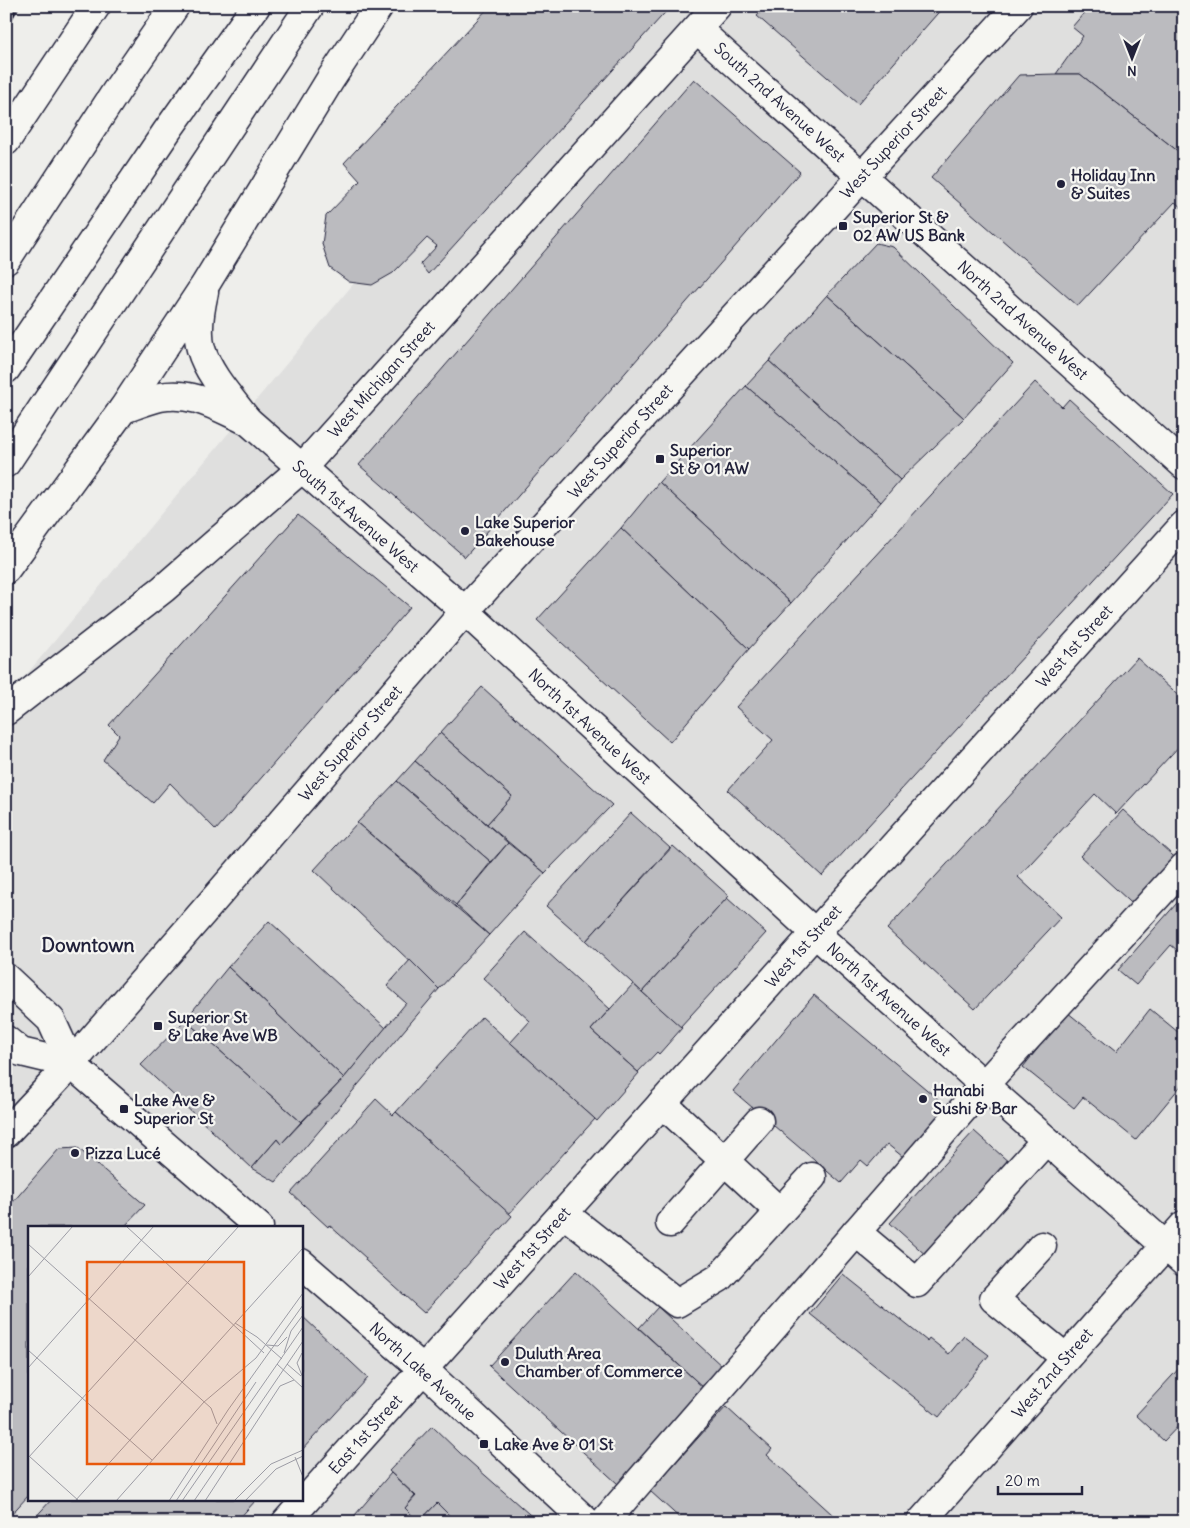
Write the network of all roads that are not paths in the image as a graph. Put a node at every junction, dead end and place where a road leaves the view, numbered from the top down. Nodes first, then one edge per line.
1 (96, 6) edge
2 (175, 6) edge
3 (256, 6) edge
4 (310, 6) edge
5 (380, 6) edge
6 (717, 6) edge
7 (1018, 6) edge
8 (697, 29) junction
9 (6, 141) edge
10 (862, 176) junction
11 (6, 260) edge
12 (206, 285) junction
13 (6, 369) edge
14 (123, 409) junction
15 (247, 420) junction
16 (6, 463) edge
17 (1184, 465) edge
18 (302, 468) junction
19 (1184, 525) edge
20 (6, 569) edge
21 (465, 611) junction
22 (6, 711) edge
23 (1184, 867) edge
24 (815, 933) junction
25 (6, 978) edge
26 (6, 1040) edge
27 (71, 1064) junction
28 (984, 1085) junction
29 (662, 1103) junction
30 (759, 1121) dead end
31 (6, 1133) edge
32 (1046, 1140) junction
33 (724, 1161) junction
34 (812, 1177) dead end
35 (780, 1212) junction
36 (563, 1213) junction
37 (670, 1222) dead end
38 (1184, 1225) edge
39 (258, 1226) edge
40 (856, 1232) junction
41 (1042, 1246) dead end
42 (1175, 1253) edge
43 (302, 1264) edge
44 (1066, 1358) junction
45 (423, 1369) junction
46 (286, 1522) edge
47 (587, 1522) edge
48 (604, 1522) edge
49 (922, 1522) edge

1 - 9 main road
2 - 11 main road
3 - 13 main road
4 - 16 main road
5 - 12 main road
6 - 8 main road, West Michigan Street
7 - 10 main road, West Superior Street
8 - 10 main road, South 2nd Avenue West
8 - 18 main road, West Michigan Street
10 - 17 main road, North 2nd Avenue West
10 - 21 main road, West Superior Street
12 - 14 main road
12 - 15 main road
14 - 15 main road
14 - 20 main road
15 - 18 main road, South 1st Avenue West
18 - 21 main road, South 1st Avenue West
18 - 22 main road, West Michigan Street
19 - 24 main road, West 1st Street
21 - 24 main road, North 1st Avenue West
21 - 27 main road, West Superior Street
23 - 28 main road
24 - 28 main road, North 1st Avenue West
24 - 29 main road, West 1st Street
25 - 27 main road
26 - 27 main road
27 - 31 main road, West Superior Street
27 - 39 main road
28 - 32 main road, North 1st Avenue West
28 - 40 main road
29 - 33 main road
29 - 36 main road, West 1st Street
30 - 33 main road
32 - 40 main road
32 - 42 main road, North 1st Avenue West
33 - 35 main road
33 - 37 main road
34 - 35 main road
35 - 36 main road
36 - 45 main road, West 1st Street
38 - 42 main road, West 2nd Street
40 - 48 main road
41 - 44 main road
42 - 44 main road, West 2nd Street
43 - 45 main road, North Lake Avenue
44 - 49 main road, West 2nd Street
45 - 46 main road, East 1st Street
45 - 47 main road, North Lake Avenue

